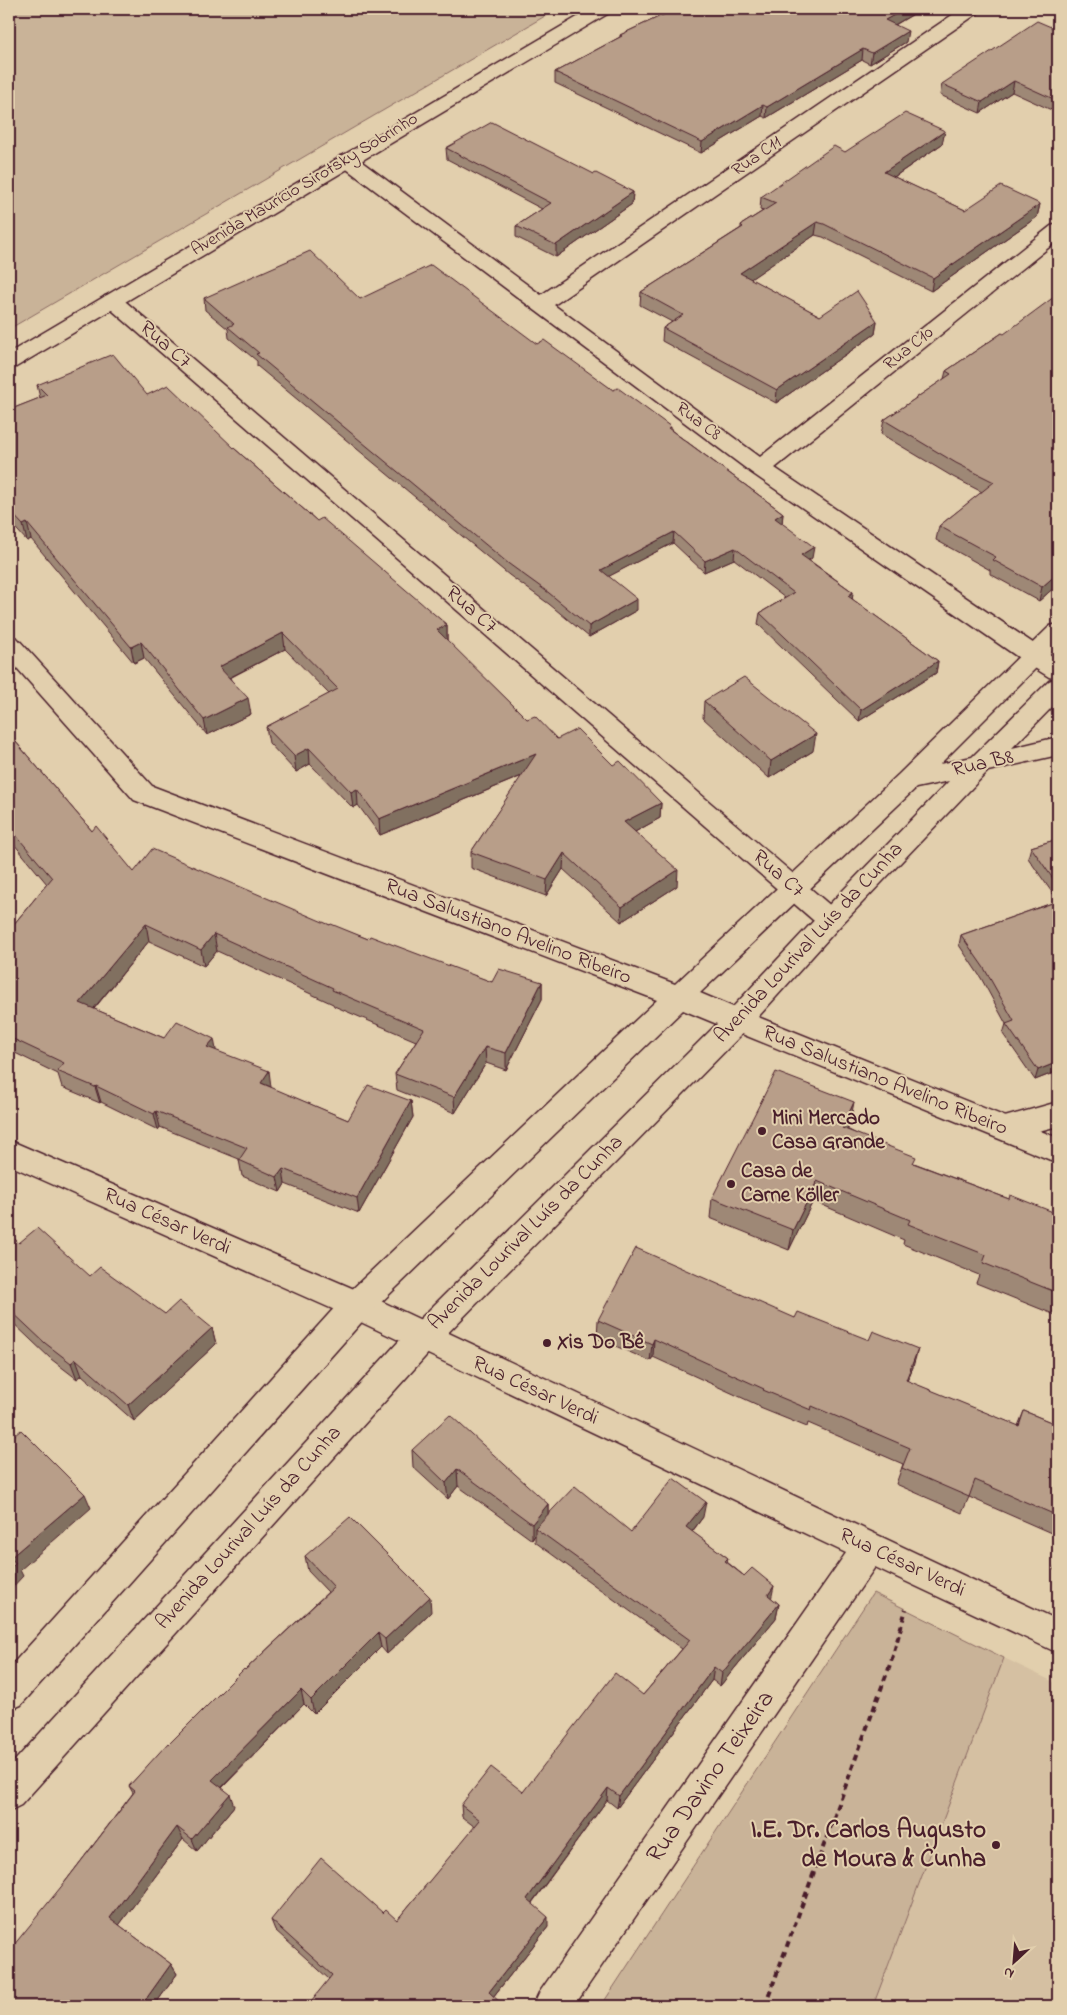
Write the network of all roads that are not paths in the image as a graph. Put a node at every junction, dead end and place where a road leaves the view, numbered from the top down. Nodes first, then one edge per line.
1 (603, 9) edge
2 (972, 9) edge
3 (347, 160) junction
4 (1058, 230) edge
5 (112, 300) junction
6 (542, 304) junction
7 (9, 362) edge
8 (760, 468) junction
9 (1058, 632) edge
10 (9, 644) edge
11 (1033, 656) junction
12 (1058, 671) edge
13 (1058, 687) edge
14 (1058, 746) edge
15 (979, 765) junction
16 (908, 781) junction
17 (793, 887) junction
18 (830, 920) junction
19 (680, 997) junction
20 (737, 1022) junction
21 (1058, 1114) edge
22 (1004, 1128) junction
23 (1058, 1150) edge
24 (9, 1152) edge
25 (356, 1305) junction
26 (422, 1338) junction
27 (869, 1548) junction
28 (1058, 1637) edge
29 (9, 1693) edge
30 (9, 1793) edge
31 (552, 2006) edge

1 - 3 street, Avenida Maurício Sirotsky Sobrinho
2 - 6 street, Rua C11
3 - 5 street, Avenida Maurício Sirotsky Sobrinho
3 - 6 street, Rua C8
4 - 8 street, Rua C10
5 - 7 street, Avenida Maurício Sirotsky Sobrinho
5 - 17 street, Rua C7
6 - 8 street, Rua C8
8 - 11 street, Rua C8
9 - 11 street, Avenida Lourival Luís da Cunha
10 - 19 street, Rua Salustiano Avelino Ribeiro
11 - 12 street, Rua C8
11 - 16 street, Avenida Lourival Luís da Cunha
13 - 15 street, Avenida Lourival Luís da Cunha
14 - 15 street, Rua B8
15 - 16 street, Rua B8
15 - 18 street, Avenida Lourival Luís da Cunha
16 - 17 street, Avenida Lourival Luís da Cunha
17 - 18 street, Rua C7
17 - 19 street, Avenida Lourival Luís da Cunha
18 - 20 street, Avenida Lourival Luís da Cunha
19 - 20 street, Rua Salustiano Avelino Ribeiro
19 - 25 street, Avenida Lourival Luís da Cunha
20 - 22 street, Rua Salustiano Avelino Ribeiro
20 - 26 street, Avenida Lourival Luís da Cunha
21 - 22 street
22 - 23 street, Rua Salustiano Avelino Ribeiro
24 - 25 street, Rua César Verdi
25 - 26 street, Rua César Verdi
25 - 29 street, Avenida Lourival Luís da Cunha
26 - 27 street, Rua César Verdi
26 - 30 street, Avenida Lourival Luís da Cunha
27 - 28 street, Rua César Verdi
27 - 31 street, Rua Davino Teixeira

